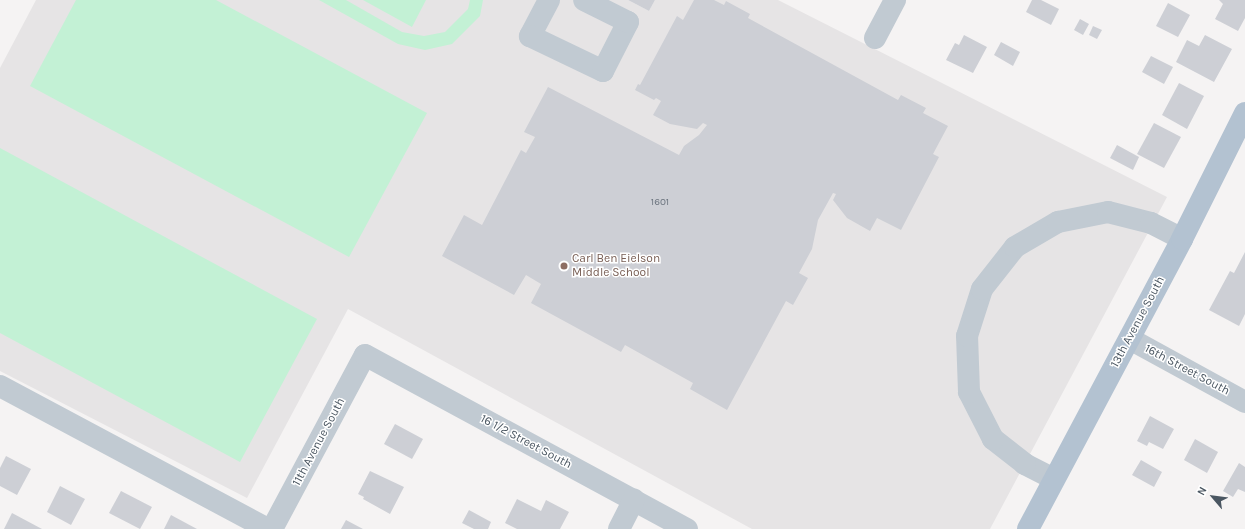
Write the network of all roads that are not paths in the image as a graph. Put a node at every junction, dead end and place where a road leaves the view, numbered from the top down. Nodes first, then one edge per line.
1 (549, 0) edge
2 (584, 0) edge
3 (895, 0) edge
4 (875, 38) dead end
5 (1245, 113) edge
6 (1182, 239) junction
7 (1130, 339) junction
8 (365, 355) joint
9 (0, 386) edge
10 (1245, 402) edge
11 (1054, 479) junction
12 (634, 500) junction
13 (268, 529) edge
14 (272, 529) edge
15 (619, 529) edge
16 (687, 529) edge
17 (1028, 529) edge

1 - 2 street
3 - 4 street
5 - 6 main road, 13th Avenue South
6 - 7 main road, 13th Avenue South
6 - 11 street
7 - 10 street, 16th Street South
7 - 11 main road, 13th Avenue South
8 - 12 street, 16 1/2 Street South
8 - 14 street, 11th Avenue South
9 - 13 street
11 - 17 main road, 13th Avenue South
12 - 15 street
12 - 16 street, 16 1/2 Street South

